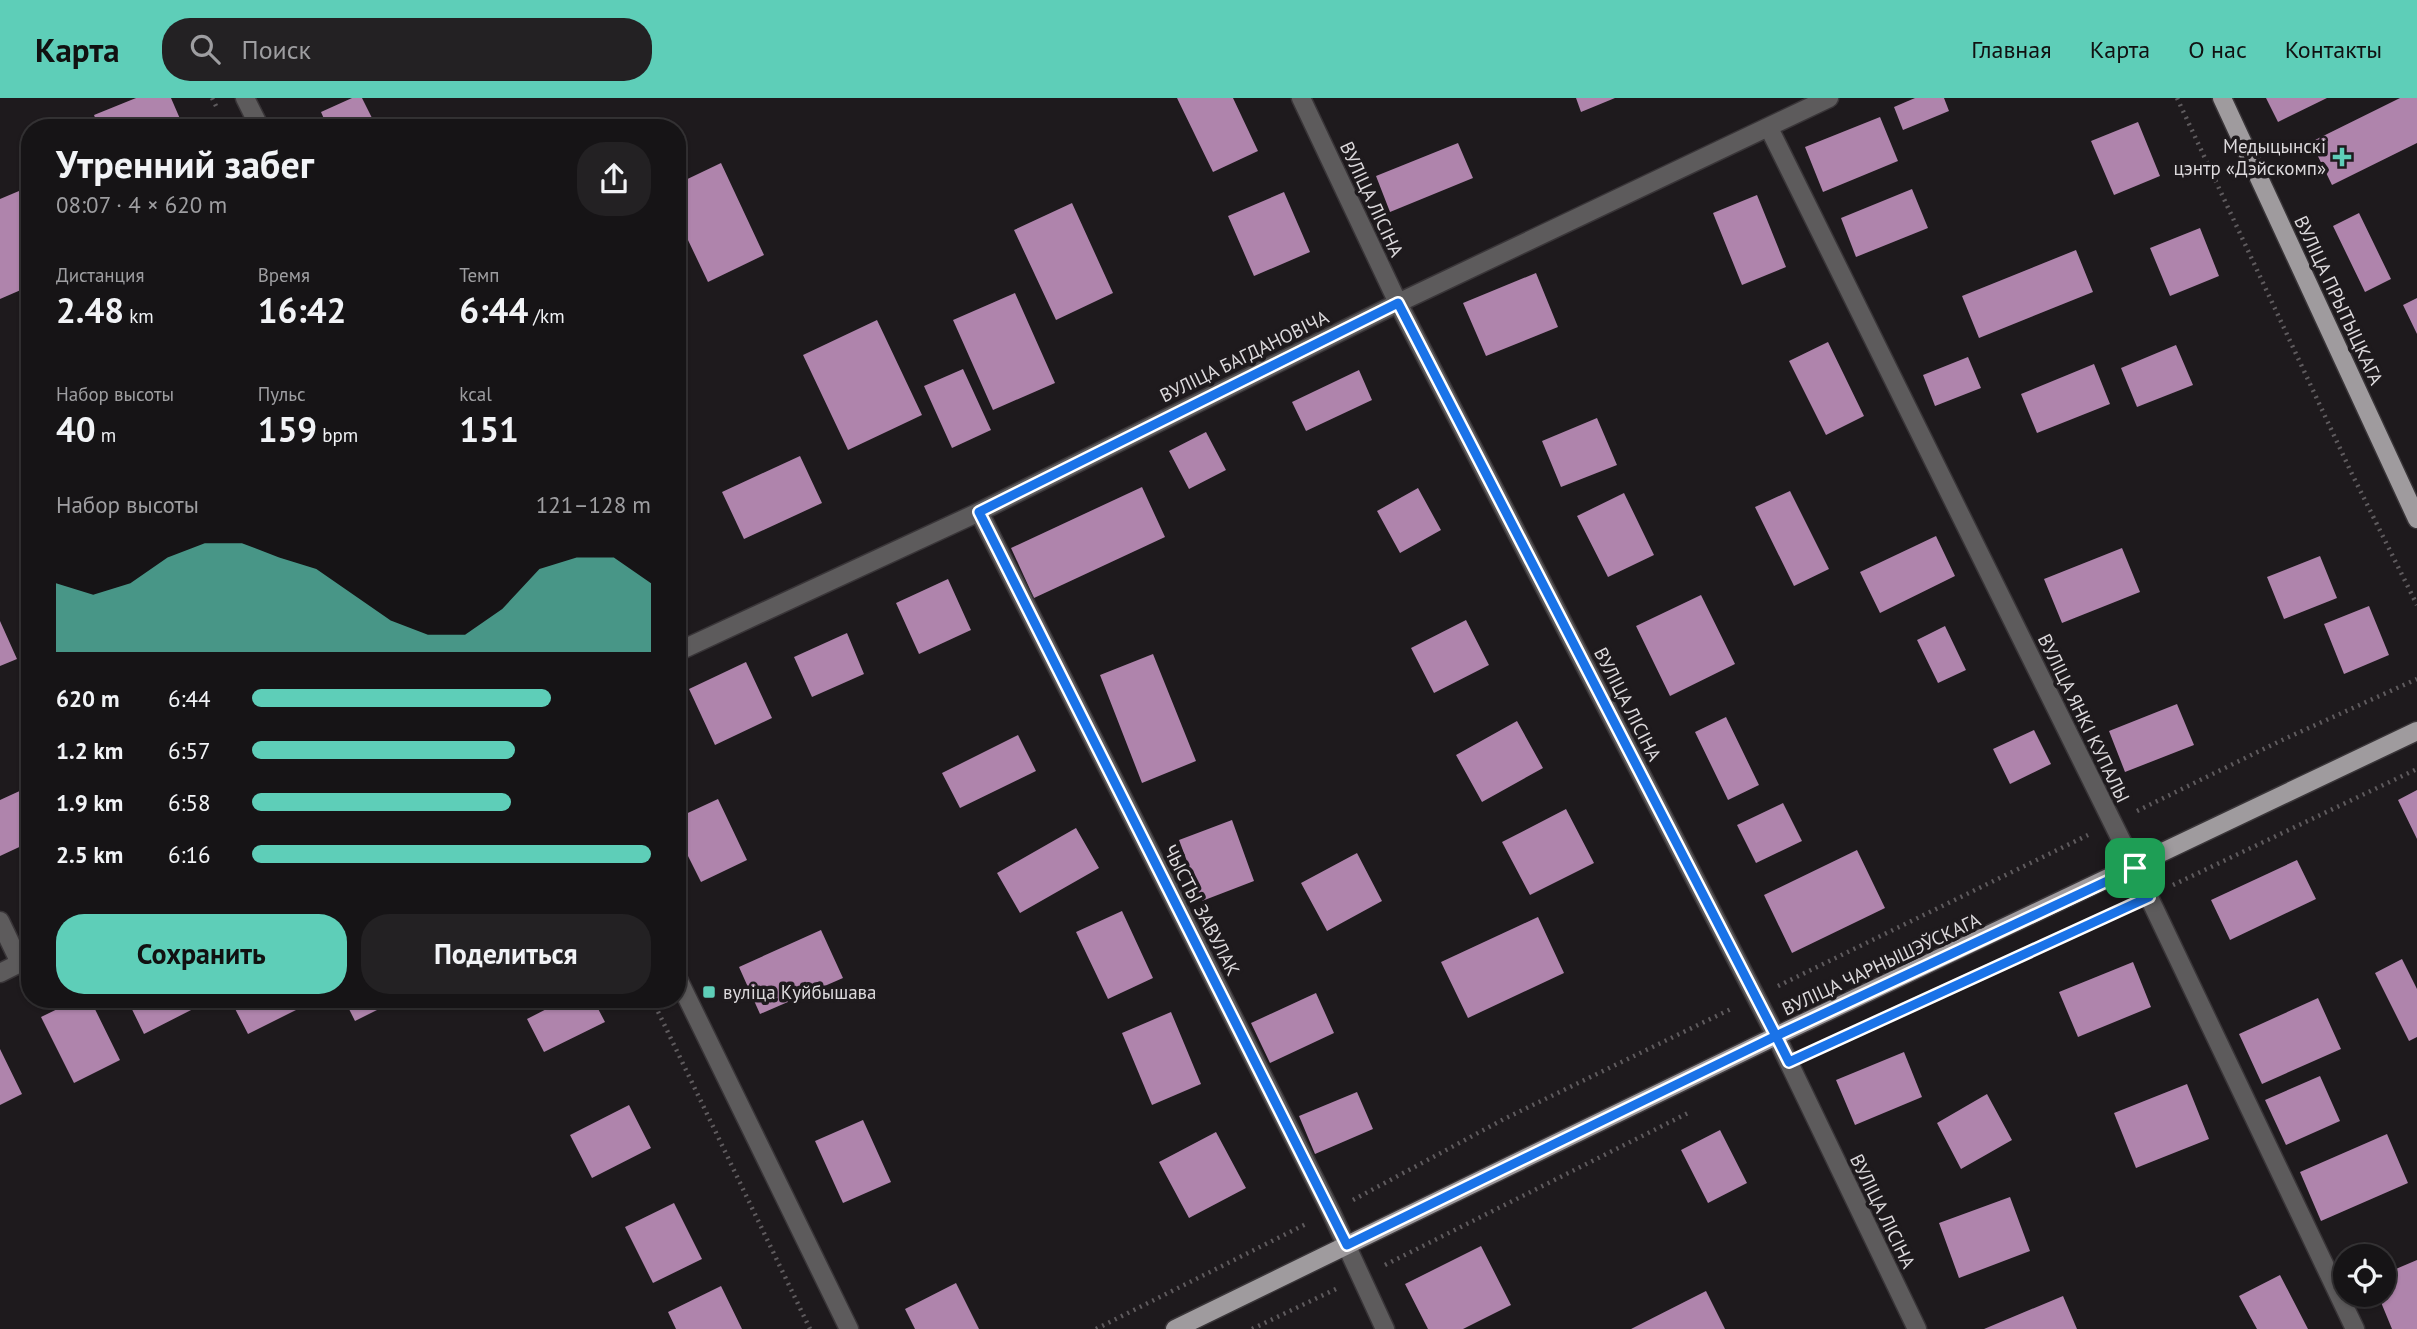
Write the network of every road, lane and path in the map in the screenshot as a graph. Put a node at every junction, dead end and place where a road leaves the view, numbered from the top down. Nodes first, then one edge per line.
1 (245, 98) edge
2 (1301, 98) edge
3 (1829, 98) edge
4 (2177, 98) edge
5 (2222, 98) edge
6 (256, 119) edge
7 (1769, 128) junction
8 (1398, 303) junction
9 (979, 512) junction
10 (2417, 519) edge
11 (2417, 605) edge
12 (686, 648) edge
13 (2417, 731) edge
14 (2417, 769) edge
15 (2135, 868) junction
16 (2149, 897) junction
17 (0, 921) edge
18 (21, 955) edge
19 (21, 963) edge
20 (0, 973) edge
21 (686, 995) edge
22 (1933, 995) dead end
23 (656, 1008) edge
24 (1776, 1036) junction
25 (1702, 1106) dead end
26 (1347, 1245) junction
27 (1362, 1277) junction
28 (810, 1329) edge
29 (849, 1329) edge
30 (1175, 1329) edge
31 (1252, 1329) edge
32 (1385, 1329) edge
33 (1917, 1329) edge
34 (2355, 1329) edge

1 - 6 street
2 - 8 street, ВУЛІЦА ЛІСІНА
3 - 7 street, ВУЛІЦА БАГДАНОВІЧА
4 - 11 path
5 - 10 main road, ВУЛІЦА ПРЫТЫЦКАГА
7 - 8 street, ВУЛІЦА БАГДАНОВІЧА
7 - 15 street, ВУЛІЦА ЯНКІ КУПАЛЫ
8 - 9 street, ВУЛІЦА БАГДАНОВІЧА
8 - 24 street, ВУЛІЦА ЛІСІНА
9 - 12 street, ВУЛІЦА БАГДАНОВІЧА
9 - 26 street, ЧЫСТЫ ЗАВУЛАК
13 - 15 main road, ВУЛІЦА ЧАРНЫШЭЎСКАГА
14 - 16 path
15 - 16 street, ВУЛІЦА ЯНКІ КУПАЛЫ
15 - 24 main road, ВУЛІЦА ЧАРНЫШЭЎСКАГА
16 - 22 path
16 - 34 street, ВУЛІЦА ЯНКІ КУПАЛЫ
17 - 18 street
19 - 20 street
21 - 29 street
23 - 28 path
24 - 26 main road, ВУЛІЦА ЧАРНЫШЭЎСКАГА
24 - 33 street, ВУЛІЦА ЛІСІНА
25 - 27 path
26 - 27 street, ЧЫСТЫ ЗАВУЛАК
26 - 30 main road, ВУЛІЦА ЧАРНЫШЭЎСКАГА
27 - 31 path
27 - 32 street, ЧЫСТЫ ЗАВУЛАК

